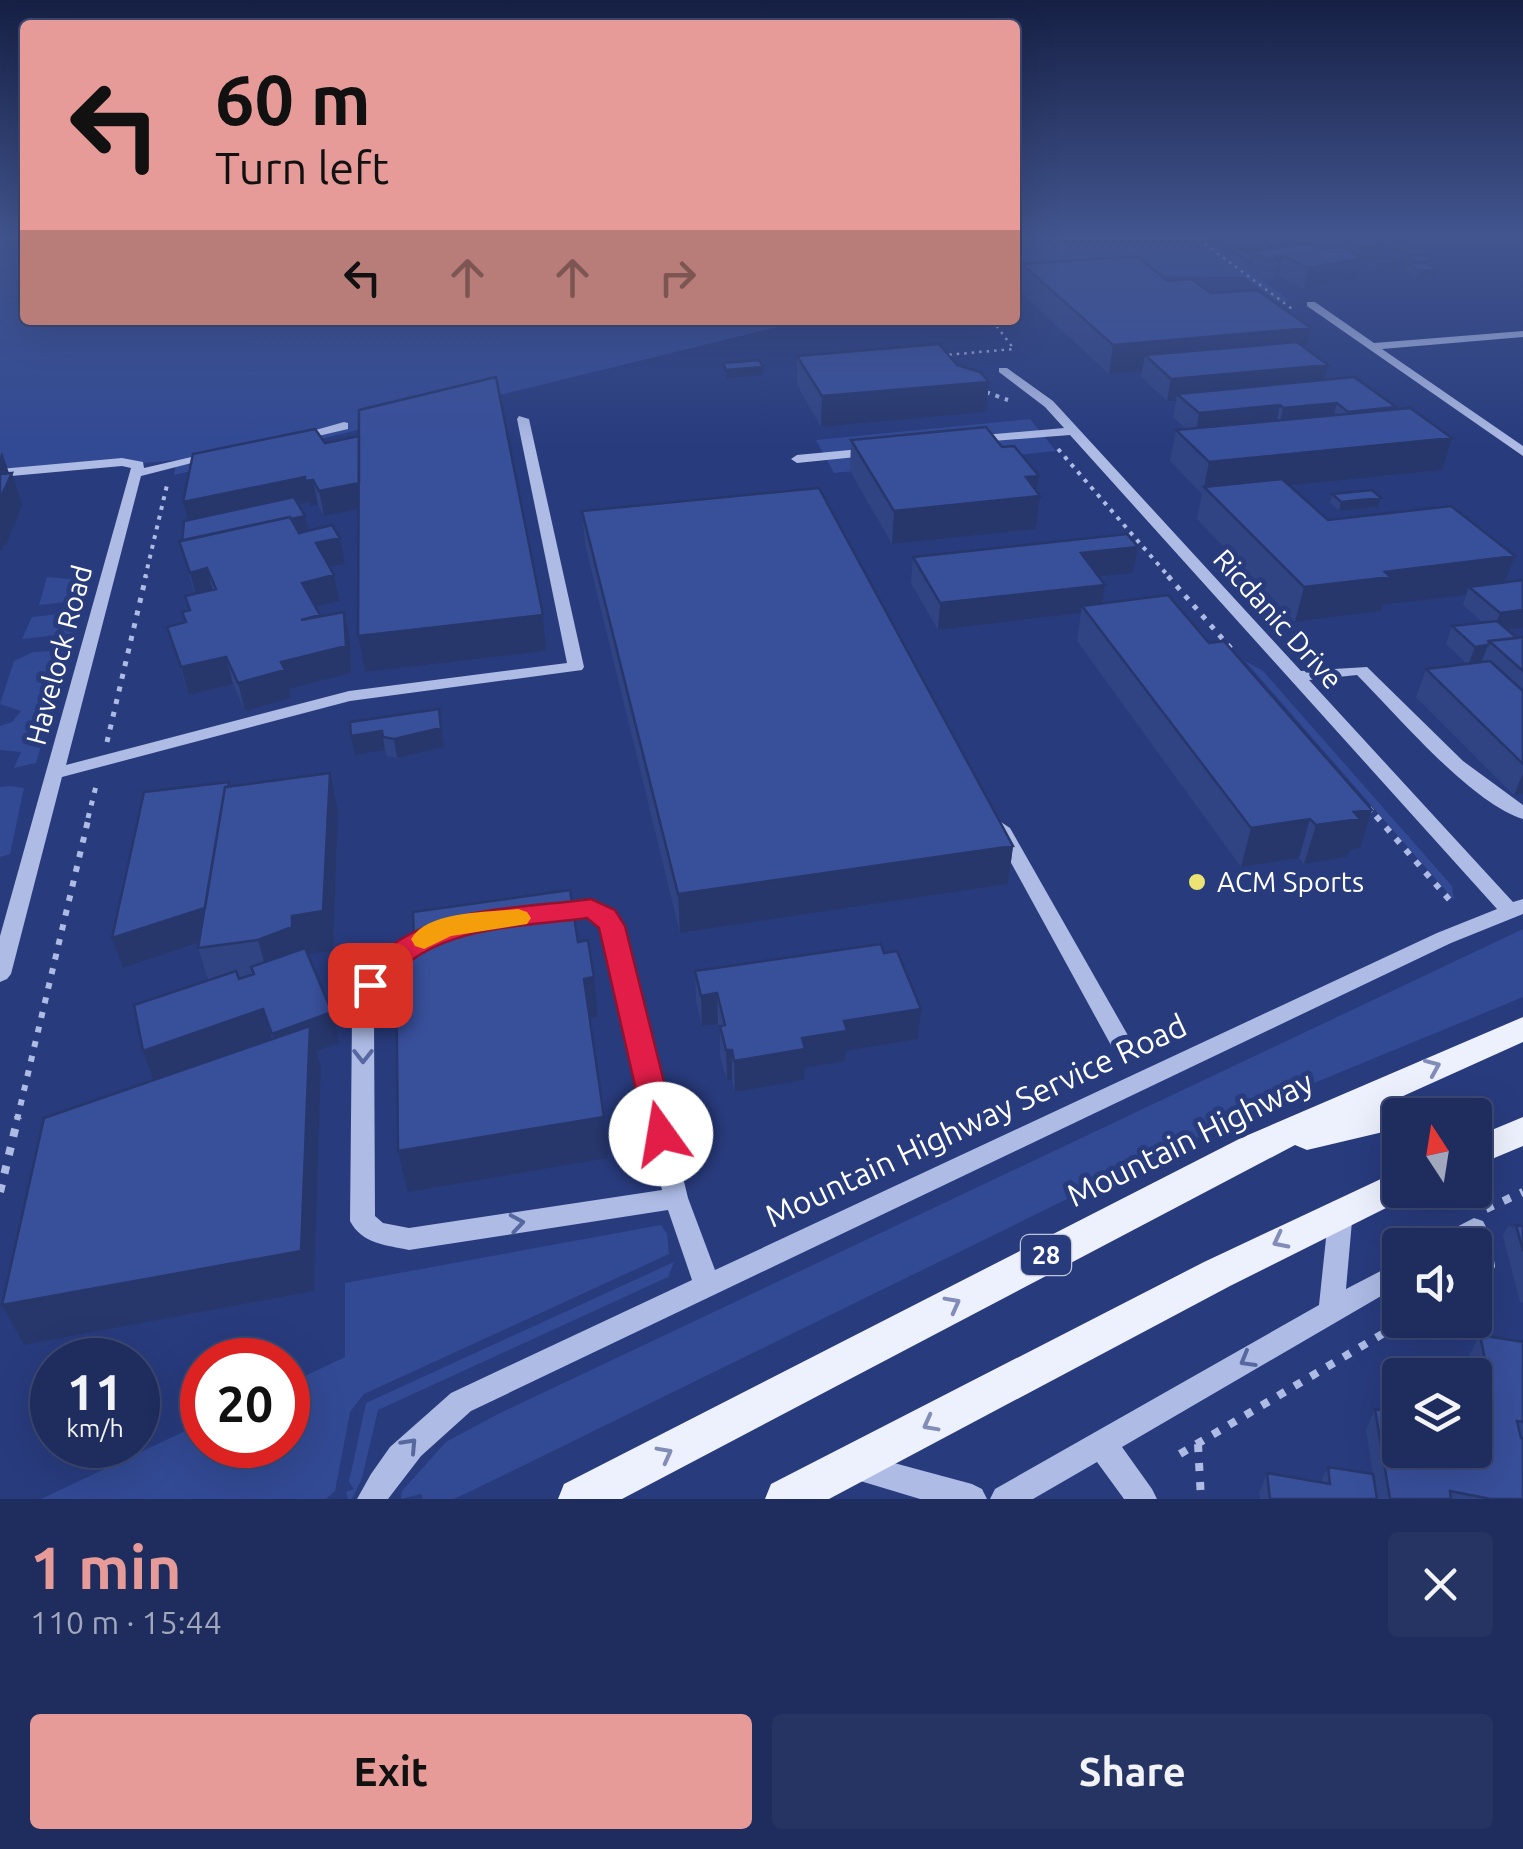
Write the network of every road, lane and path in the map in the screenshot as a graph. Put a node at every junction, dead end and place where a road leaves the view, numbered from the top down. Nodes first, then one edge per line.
1 (1312, 305) edge
2 (997, 325) edge
3 (1523, 334) edge
4 (1372, 346) junction
5 (1014, 350) junction
6 (955, 365) edge
7 (1003, 370) joint
8 (974, 388) edge
9 (524, 419) dead end
10 (344, 426) dead end
11 (1073, 431) junction
12 (1044, 433) junction
13 (287, 439) edge
14 (948, 443) edge
15 (892, 450) edge
16 (230, 452) edge
17 (1523, 452) edge
18 (797, 459) dead end
19 (137, 470) junction
20 (0, 473) edge
21 (168, 482) dead end
22 (1238, 656) edge
23 (1296, 676) junction
24 (102, 761) junction
25 (56, 773) junction
26 (1365, 802) edge
27 (1523, 813) edge
28 (996, 818) edge
29 (1454, 905) dead end
30 (1516, 908) edge
31 (536, 916) edge
32 (433, 934) edge
33 (0, 974) edge
34 (1523, 1029) edge
35 (1126, 1052) dead end
36 (1382, 1119) edge
37 (1492, 1122) edge
38 (1520, 1132) edge
39 (1492, 1144) edge
40 (1253, 1148) junction
41 (0, 1192) edge
42 (1382, 1192) edge
43 (676, 1198) junction
44 (1341, 1210) junction
45 (1382, 1282) edge
46 (708, 1286) junction
47 (1331, 1312) junction
48 (1382, 1334) edge
49 (1102, 1444) junction
50 (1198, 1444) junction
51 (1180, 1454) dead end
52 (850, 1465) junction
53 (372, 1499) edge
54 (579, 1499) edge
55 (786, 1499) edge
56 (972, 1499) edge
57 (1005, 1499) edge
58 (1142, 1499) edge
59 (1200, 1499) edge

1 - 4 street
2 - 5 path
3 - 4 street
4 - 17 street
5 - 6 path
5 - 7 path
7 - 11 street, Ricdanic Drive
8 - 12 path
9 - 24 street
10 - 13 street
11 - 12 street
11 - 23 street, Ricdanic Drive
12 - 14 street
12 - 22 path
15 - 18 street
16 - 19 street
19 - 20 street
19 - 25 street, Havelock Road
21 - 24 path
23 - 27 street
23 - 30 street, Ricdanic Drive
24 - 25 street
24 - 41 path
25 - 33 street, Havelock Road
26 - 29 path
28 - 35 street
30 - 46 street, Mountain Highway Service Road
31 - 43 street
32 -> 43 street
40 -> 34 main road, Mountain Highway / 28
36 - 40 main road
37 - 38 main road
38 - 39 main road
54 -> 40 main road, Mountain Highway / 28
42 - 44 main road
43 - 46 street
44 - 47 street
44 -> 52 main road
45 - 47 street
53 -> 46 street, Mountain Highway Service Road
47 -> 49 street
48 - 50 path
49 - 57 street
49 - 58 street
50 - 51 path
50 - 59 path
52 - 55 main road
52 - 56 street

